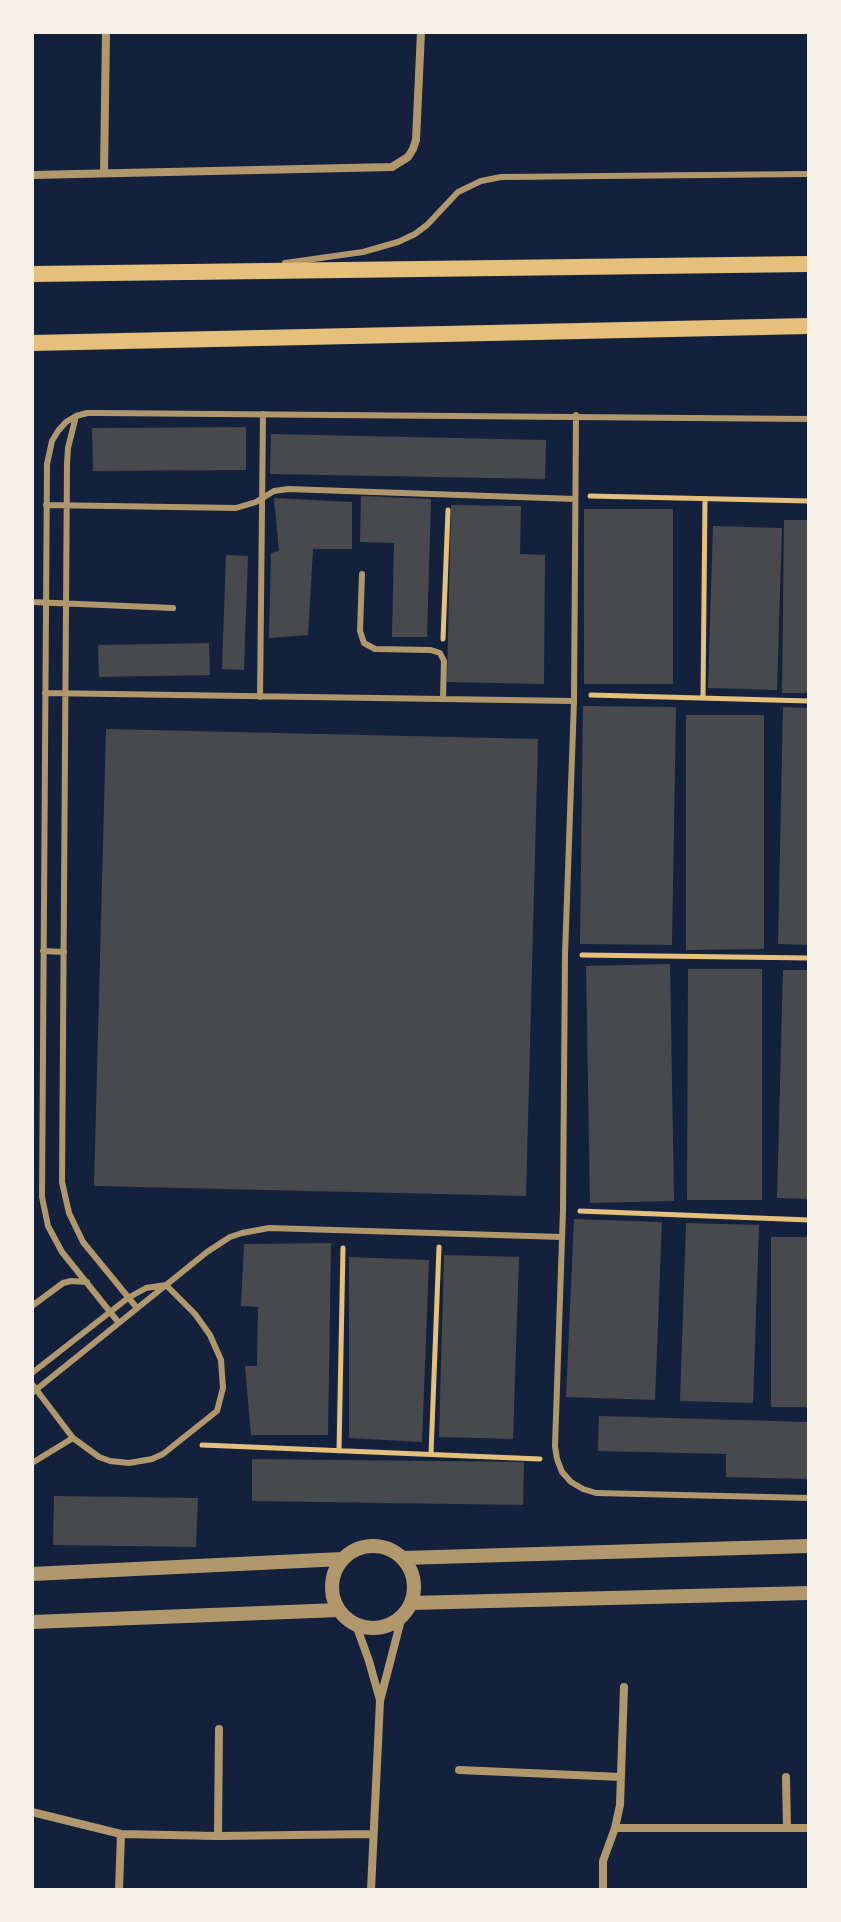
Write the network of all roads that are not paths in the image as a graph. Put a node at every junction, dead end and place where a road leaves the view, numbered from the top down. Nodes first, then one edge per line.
1 (106, 32) edge
2 (421, 32) edge
3 (104, 173) junction
4 (809, 174) edge
5 (32, 175) edge
6 (809, 264) edge
7 (225, 272) junction
8 (32, 274) edge
9 (809, 326) edge
10 (32, 343) edge
11 (263, 414) junction
12 (576, 415) junction
13 (76, 416) junction
14 (809, 419) edge
15 (262, 498) junction
16 (575, 498) junction
17 (46, 505) junction
18 (67, 506) junction
19 (362, 574) dead end
20 (32, 602) edge
21 (46, 603) junction
22 (66, 604) junction
23 (173, 608) dead end
24 (45, 693) junction
25 (66, 694) junction
26 (260, 697) junction
27 (574, 698) junction
28 (443, 699) junction
29 (43, 951) junction
30 (64, 952) junction
31 (562, 1237) junction
32 (87, 1282) junction
33 (166, 1285) junction
34 (128, 1298) junction
35 (32, 1306) edge
36 (137, 1308) junction
37 (110, 1311) junction
38 (119, 1323) junction
39 (32, 1373) edge
40 (33, 1389) edge
41 (73, 1438) junction
42 (32, 1463) edge
43 (809, 1498) edge
44 (809, 1546) edge
45 (403, 1558) junction
46 (342, 1559) junction
47 (32, 1574) edge
48 (809, 1593) edge
49 (411, 1603) junction
50 (339, 1610) junction
51 (402, 1616) junction
52 (32, 1622) edge
53 (356, 1625) junction
54 (624, 1687) dead end
55 (380, 1701) junction
56 (219, 1729) dead end
57 (459, 1770) dead end
58 (621, 1777) junction
59 (786, 1777) dead end
60 (32, 1812) edge
61 (615, 1828) junction
62 (787, 1828) junction
63 (809, 1828) edge
64 (121, 1834) junction
65 (373, 1834) junction
66 (218, 1836) junction
67 (119, 1890) edge
68 (371, 1890) edge
69 (603, 1890) edge

1 - 3 street
2 - 3 street
3 - 5 street
4 - 7 lane
6 - 7 main road
7 - 8 main road
9 - 10 main road
11 - 12 lane
11 - 13 lane
11 - 15 lane
12 - 14 lane
12 - 16 lane
13 - 17 lane
13 - 18 lane
15 - 16 lane
15 - 18 lane
15 - 26 lane
16 - 27 lane
17 - 18 lane
17 - 21 lane
18 - 22 lane
19 - 28 lane
20 - 21 lane
21 - 22 lane
21 - 24 lane
22 - 23 lane
22 - 25 lane
24 - 25 lane
24 - 29 lane
25 - 26 lane
25 - 30 lane
26 - 28 lane
27 - 28 lane
27 - 31 lane
29 - 30 lane
29 - 32 lane
30 - 34 lane
31 - 33 lane
31 - 43 lane
32 - 35 lane
32 - 37 lane
33 - 34 lane
33 - 36 lane
33 - 41 lane
34 - 36 lane
34 - 37 lane
36 - 38 lane
37 - 38 lane
37 - 39 lane
38 - 40 lane
40 - 41 lane
41 - 42 lane
44 - 45 street
45 - 46 street
45 - 49 street
46 - 47 street
46 - 50 street
48 - 49 street
49 - 51 street
50 - 52 street
50 - 53 street
51 - 53 street
51 - 55 street
53 - 55 street
54 - 58 street
55 - 65 street
56 - 66 street
57 - 58 street
58 - 61 street
59 - 62 street
60 - 64 street
61 - 62 street
61 - 69 street
62 - 63 street
64 - 66 street
64 - 67 street
65 - 66 street
65 - 68 street

